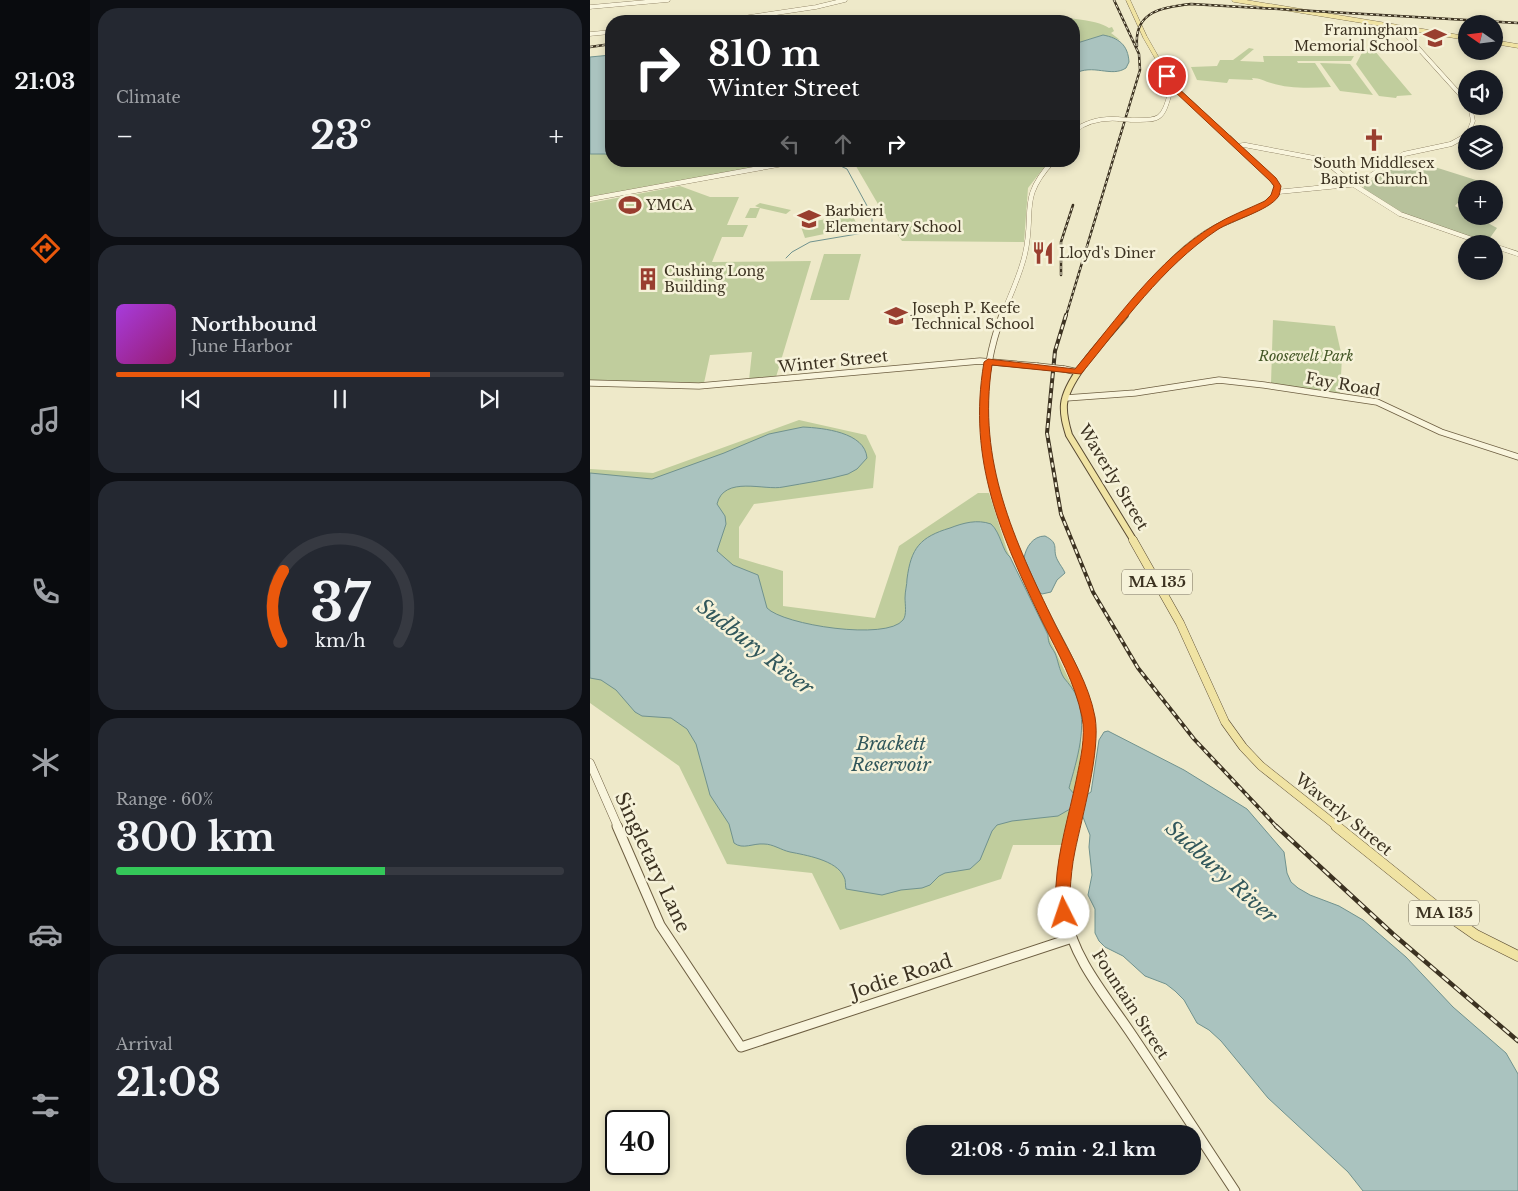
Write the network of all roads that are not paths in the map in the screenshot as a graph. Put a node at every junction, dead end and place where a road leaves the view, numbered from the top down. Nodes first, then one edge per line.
1 (668, 0) edge
2 (845, 0) edge
3 (1128, 0) edge
4 (1234, 0) edge
5 (590, 7) edge
6 (764, 15) edge
7 (1400, 28) junction
8 (605, 33) edge
9 (590, 34) edge
10 (1458, 37) edge
11 (1503, 44) edge
12 (1518, 46) edge
13 (1178, 91) junction
14 (1458, 92) edge
15 (1080, 126) edge
16 (1458, 140) edge
17 (1237, 146) junction
18 (767, 167) edge
19 (1048, 167) edge
20 (1354, 185) junction
21 (1277, 192) junction
22 (590, 200) edge
23 (1460, 235) edge
24 (1503, 249) edge
25 (1518, 254) edge
26 (988, 362) junction
27 (1078, 372) junction
28 (590, 383) edge
29 (1066, 398) junction
30 (1518, 458) edge
31 (590, 763) edge
32 (1072, 938) junction
33 (1518, 956) edge
34 (742, 1047) joint
35 (1235, 1191) edge

1 - 5 street
2 - 6 street
3 - 13 main road
4 - 7 main road
7 - 10 main road
7 - 14 street
8 - 9 street
11 - 12 main road
13 - 15 street, bridge
13 - 17 main road
16 - 20 street
17 - 20 street
17 - 21 main road
18 - 22 street
19 - 26 street, Fountain Street
20 - 21 street
20 - 23 street
21 - 27 main road, Waverly Street / MA 135
24 - 25 street
26 - 27 street, Winter Street, bridge
26 - 28 street, Winter Street
26 - 32 street, Fountain Street
27 - 29 main road, Waverly Street / MA 135
29 - 30 street, Fay Road
29 - 33 main road, Waverly Street / MA 135
31 - 34 street, Singletary Lane
32 - 34 street, Jodie Road
32 - 35 street, Fountain Street

